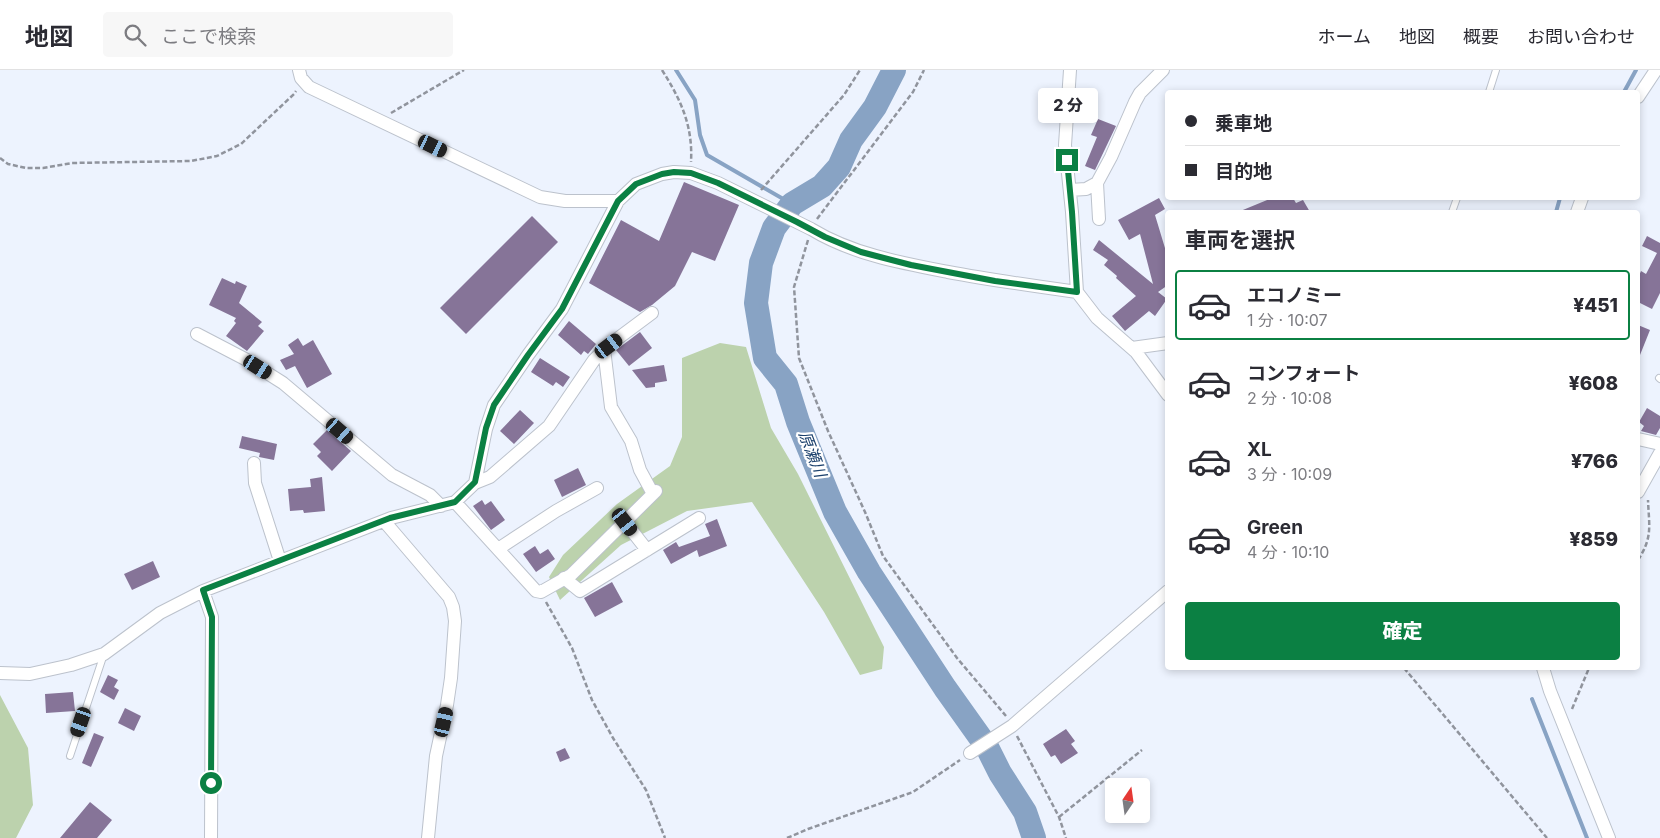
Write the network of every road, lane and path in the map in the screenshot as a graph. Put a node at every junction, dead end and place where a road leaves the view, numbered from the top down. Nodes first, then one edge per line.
1 (464, 70) edge
2 (662, 70) edge
3 (860, 70) edge
4 (924, 70) edge
5 (1070, 70) edge
6 (1163, 70) edge
7 (1496, 70) edge
8 (1656, 70) edge
9 (300, 74) edge
10 (1490, 90) edge
11 (1640, 94) edge
12 (379, 120) junction
13 (0, 158) edge
14 (691, 173) junction
15 (1097, 183) junction
16 (1070, 190) junction
17 (754, 200) junction
18 (618, 201) junction
19 (1099, 219) dead end
20 (811, 229) junction
21 (1077, 292) junction
22 (652, 313) dead end
23 (197, 334) dead end
24 (1165, 343) edge
25 (1132, 348) junction
26 (604, 350) junction
27 (1165, 391) edge
28 (1640, 439) edge
29 (1660, 444) edge
30 (1660, 453) edge
31 (254, 463) dead end
32 (475, 482) junction
33 (1640, 486) edge
34 (597, 488) dead end
35 (455, 502) junction
36 (441, 506) junction
37 (699, 518) dead end
38 (384, 521) junction
39 (625, 522) junction
40 (498, 548) junction
41 (647, 550) junction
42 (1640, 557) edge
43 (280, 561) junction
44 (564, 578) junction
45 (203, 590) junction
46 (541, 592) junction
47 (1165, 595) edge
48 (104, 654) junction
49 (1406, 670) edge
50 (1544, 670) edge
51 (1588, 670) edge
52 (0, 672) edge
53 (1563, 724) junction
54 (1011, 727) junction
55 (1142, 750) dead end
56 (970, 753) joint
57 (70, 756) dead end
58 (1058, 817) junction
59 (1607, 836) edge
60 (211, 838) edge
61 (428, 838) edge
62 (665, 838) edge
63 (786, 838) edge
64 (1066, 838) edge
65 (1547, 838) edge

1 - 12 path
2 - 14 path
3 - 17 path
4 - 20 path
5 - 16 street
6 - 15 street
7 - 10 lane
8 - 11 street
9 - 12 street
9 - 13 path
12 - 18 street
14 - 17 street
14 - 18 street
15 - 16 street
15 - 19 street
16 - 21 street
17 - 20 street
18 - 32 street
20 - 21 street
20 - 54 path
21 - 25 street
22 - 26 street
23 - 36 street
24 - 25 street
25 - 27 street
26 - 32 street
26 - 39 street
28 - 29 street
30 - 33 street
31 - 43 street
32 - 35 street
33 - 42 path
34 - 40 street
35 - 36 street
35 - 40 street
36 - 38 street
37 - 41 street
38 - 43 street
38 - 61 street
39 - 41 street
39 - 44 street
40 - 46 street
41 - 44 street
43 - 45 street
44 - 46 street
45 - 48 street
45 - 60 street
46 - 62 path
47 - 54 street
48 - 52 street
48 - 57 lane
49 - 65 path
50 - 53 street
51 - 53 path
53 - 59 street
54 - 56 street
54 - 58 path
55 - 58 path
56 - 63 path
58 - 64 path

